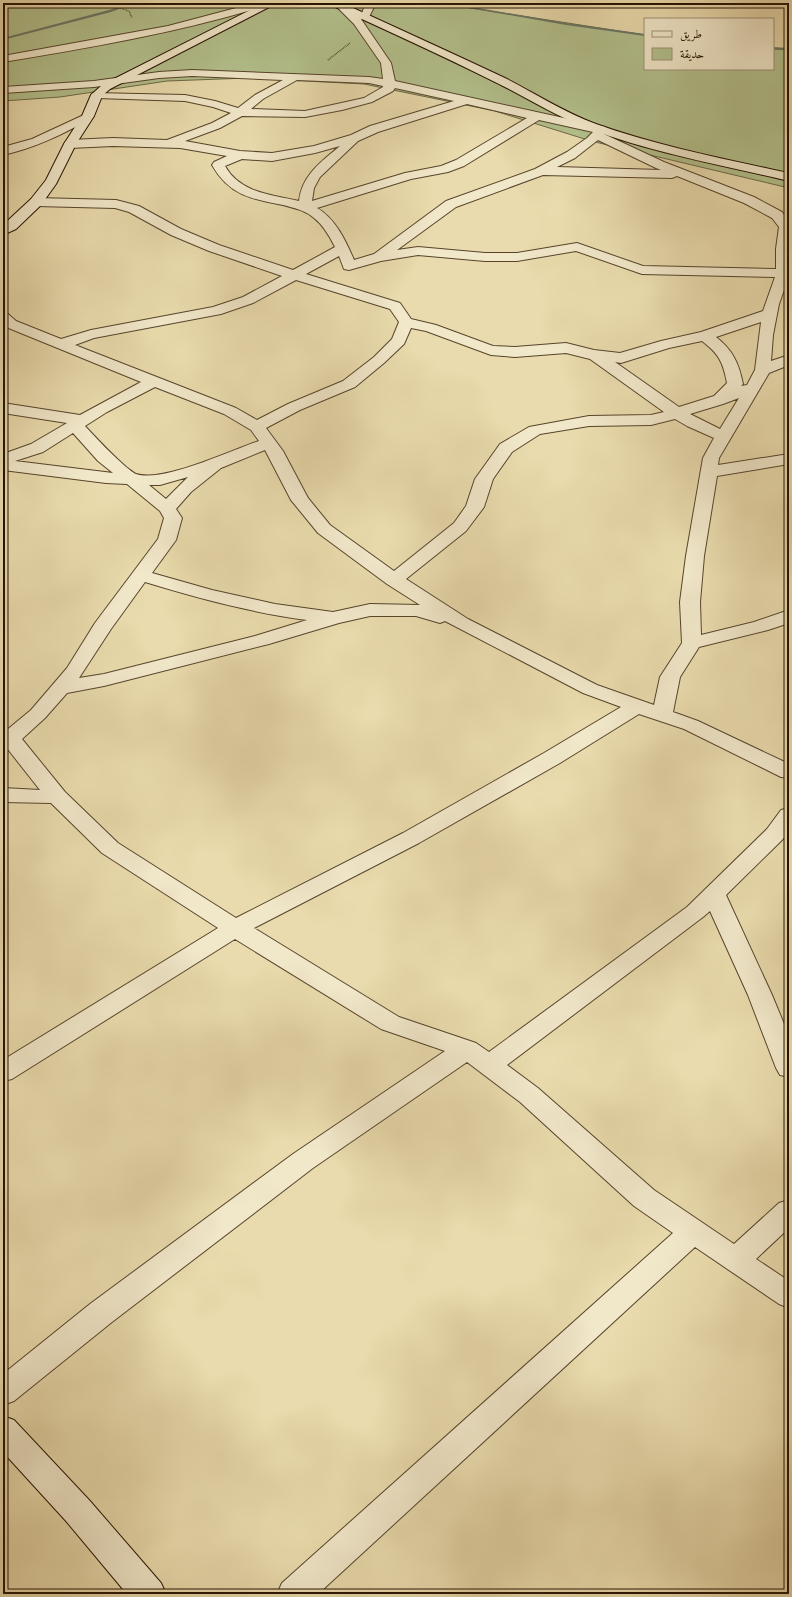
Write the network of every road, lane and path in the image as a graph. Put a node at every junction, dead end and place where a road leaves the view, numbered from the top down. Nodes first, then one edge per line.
1 (264, 3) edge
2 (272, 3) edge
3 (370, 3) edge
4 (339, 5) edge
5 (364, 17) junction
6 (363, 31) junction
7 (3, 59) edge
8 (296, 78) junction
9 (116, 82) junction
10 (389, 84) junction
11 (3, 90) edge
12 (97, 95) junction
13 (466, 101) junction
14 (240, 112) junction
15 (88, 116) junction
16 (538, 116) junction
17 (599, 132) junction
18 (355, 138) junction
19 (70, 144) junction
20 (167, 144) junction
21 (3, 151) edge
22 (240, 156) junction
23 (539, 172) junction
24 (684, 175) junction
25 (789, 177) edge
26 (36, 202) junction
27 (306, 207) junction
28 (787, 228) edge
29 (3, 231) edge
30 (342, 249) junction
31 (379, 257) junction
32 (349, 266) junction
33 (783, 273) junction
34 (296, 275) junction
35 (359, 294) junction
36 (770, 314) junction
37 (6, 322) edge
38 (406, 322) junction
39 (705, 336) junction
40 (62, 344) junction
41 (594, 354) junction
42 (789, 360) edge
43 (763, 370) junction
44 (155, 381) junction
45 (752, 388) junction
46 (717, 400) junction
47 (3, 408) edge
48 (677, 414) junction
49 (79, 422) junction
50 (257, 427) junction
51 (723, 436) junction
52 (269, 443) junction
53 (789, 459) edge
54 (3, 460) edge
55 (215, 464) junction
56 (3, 465) edge
57 (708, 472) junction
58 (132, 479) junction
59 (167, 508) junction
60 (140, 575) junction
61 (394, 580) junction
62 (789, 616) edge
63 (334, 618) junction
64 (461, 623) junction
65 (692, 643) junction
66 (60, 688) junction
67 (637, 706) junction
68 (662, 715) junction
69 (6, 736) edge
70 (789, 772) edge
71 (3, 794) edge
72 (57, 797) junction
73 (789, 815) edge
74 (714, 893) junction
75 (235, 928) junction
76 (467, 1049) junction
77 (489, 1065) junction
78 (789, 1068) edge
79 (3, 1072) edge
80 (789, 1210) edge
81 (694, 1232) junction
82 (736, 1260) junction
83 (789, 1296) edge
84 (3, 1392) edge
85 (3, 1430) edge
86 (149, 1594) edge
87 (294, 1594) edge

1 - 7 street
2 - 9 street
3 - 5 street
4 - 5 street
4 - 6 street
5 - 17 street
6 - 8 path
6 - 10 street
8 - 9 street
8 - 10 street
8 - 14 street
9 - 11 street
9 - 12 street
10 - 13 street
10 - 14 street
12 - 14 street
12 - 15 street
13 - 16 street
13 - 18 street
14 - 20 street
15 - 19 street
15 - 21 street
16 - 17 street
16 - 27 street
17 - 23 street
17 - 24 street
17 - 25 street
18 - 22 street
18 - 27 street
19 - 20 street
19 - 26 street
20 - 22 street
22 - 27 street
23 - 24 street
23 - 31 street
24 - 28 street
26 - 29 street
26 - 34 street
27 - 30 street
28 - 33 street
30 - 32 street
30 - 34 street
31 - 32 street
31 - 33 street
32 - 35 street
33 - 36 street
34 - 35 street
34 - 40 street
35 - 38 street
36 - 39 street
36 - 43 street
37 - 40 street
38 - 41 street
38 - 50 street
39 - 41 street
39 - 46 street
40 - 44 street
41 - 48 street
42 - 43 street
43 - 45 street
44 - 49 street
44 - 50 street
45 - 46 street
45 - 51 street
46 - 48 street
47 - 49 street
48 - 51 street
48 - 61 street
49 - 54 street
49 - 58 street
50 - 52 street
51 - 57 street
52 - 55 street
52 - 61 street
53 - 57 street
55 - 58 street
55 - 59 street
56 - 58 street
57 - 65 street
58 - 59 street
59 - 60 street
60 - 63 street
60 - 66 street
61 - 64 street
62 - 65 street
63 - 64 street
63 - 66 street
64 - 67 street
65 - 68 street
66 - 69 street
67 - 68 street
67 - 75 street
68 - 70 street
69 - 72 street
71 - 72 street
72 - 75 street
73 - 74 street
74 - 77 street
74 - 78 street
75 - 76 street
75 - 79 street
76 - 77 street
76 - 84 street
77 - 81 street
80 - 82 street
81 - 82 street
81 - 87 street
82 - 83 street
85 - 86 street

